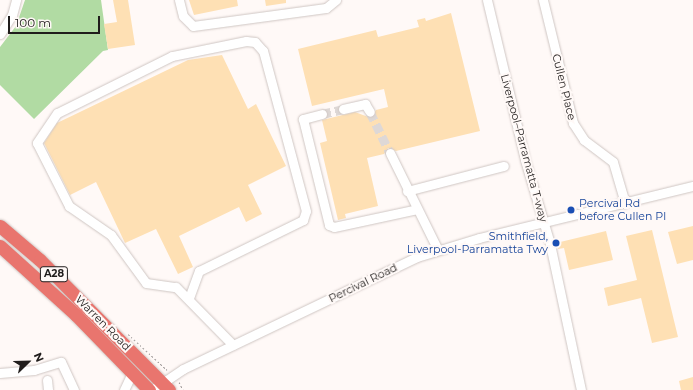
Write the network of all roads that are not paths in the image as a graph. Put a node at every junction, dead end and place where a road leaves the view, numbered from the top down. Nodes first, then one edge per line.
1 (16, 0) edge
2 (179, 0) edge
3 (336, 0) edge
4 (487, 0) edge
5 (543, 0) edge
6 (0, 34) edge
7 (343, 109) tunnel mouth
8 (370, 112) tunnel mouth
9 (322, 114) tunnel mouth
10 (390, 153) tunnel mouth
11 (504, 166) dead end
12 (693, 186) edge
13 (407, 190) junction
14 (625, 202) junction
15 (417, 210) junction
16 (544, 222) junction
17 (0, 226) edge
18 (0, 246) edge
19 (438, 250) junction
20 (189, 298) junction
21 (234, 345) junction
22 (0, 373) edge
23 (132, 373) junction
24 (47, 380) dead end
25 (152, 388) edge
26 (48, 390) edge
27 (74, 390) edge
28 (124, 390) edge
29 (580, 390) edge

1 - 6 street
2 - 3 street
4 - 16 street, Liverpool–Parramatta T-way
5 - 14 street, Cullen Place
7 - 8 street
9 - 15 street
10 - 13 street
11 - 13 street
12 - 14 street, Percival Road
13 - 15 street
14 - 16 street, Percival Road
15 - 19 street
16 - 19 street, Percival Road
16 - 29 street, Liverpool–Parramatta T-way
17 - 25 highway, Warren Road / A28
18 - 23 highway, Warren Road / A28
19 - 21 street, Percival Road
20 - 20 street
20 - 21 street
21 - 25 street, Percival Road
22 - 27 street
23 - 25 highway, Warren Road / A28
23 - 28 street
24 - 26 street

